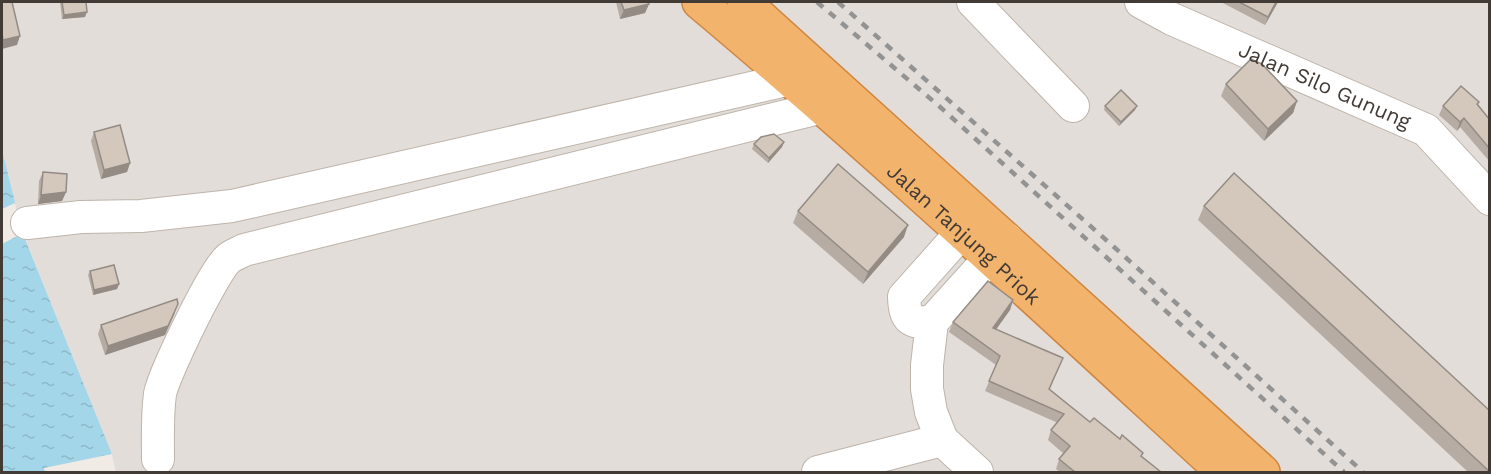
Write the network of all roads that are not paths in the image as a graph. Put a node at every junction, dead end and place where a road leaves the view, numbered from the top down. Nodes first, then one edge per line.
1 (699, 2) edge
2 (744, 2) edge
3 (973, 2) edge
4 (1141, 2) edge
5 (791, 79) junction
6 (1073, 106) dead end
7 (823, 108) junction
8 (1490, 198) edge
9 (27, 223) dead end
10 (969, 223) junction
11 (998, 248) junction
12 (932, 322) junction
13 (942, 440) junction
14 (158, 459) dead end
15 (818, 472) edge
16 (977, 472) edge
17 (1223, 472) edge
18 (1263, 472) edge

1 - 5 highway, Jalan Tanjung Priok
2 - 10 highway, Jalan Tanjung Priok
3 - 6 street
4 - 8 street, Jalan Silo Gunung
5 - 7 highway, Jalan Tanjung Priok
5 - 9 street
7 - 10 highway, Jalan Tanjung Priok
7 - 14 street
10 - 11 highway, Jalan Tanjung Priok
10 - 12 street
11 - 12 street
11 - 17 highway, Jalan Tanjung Priok
11 - 18 highway, Jalan Tanjung Priok
12 - 13 street
13 - 15 street
13 - 16 street

